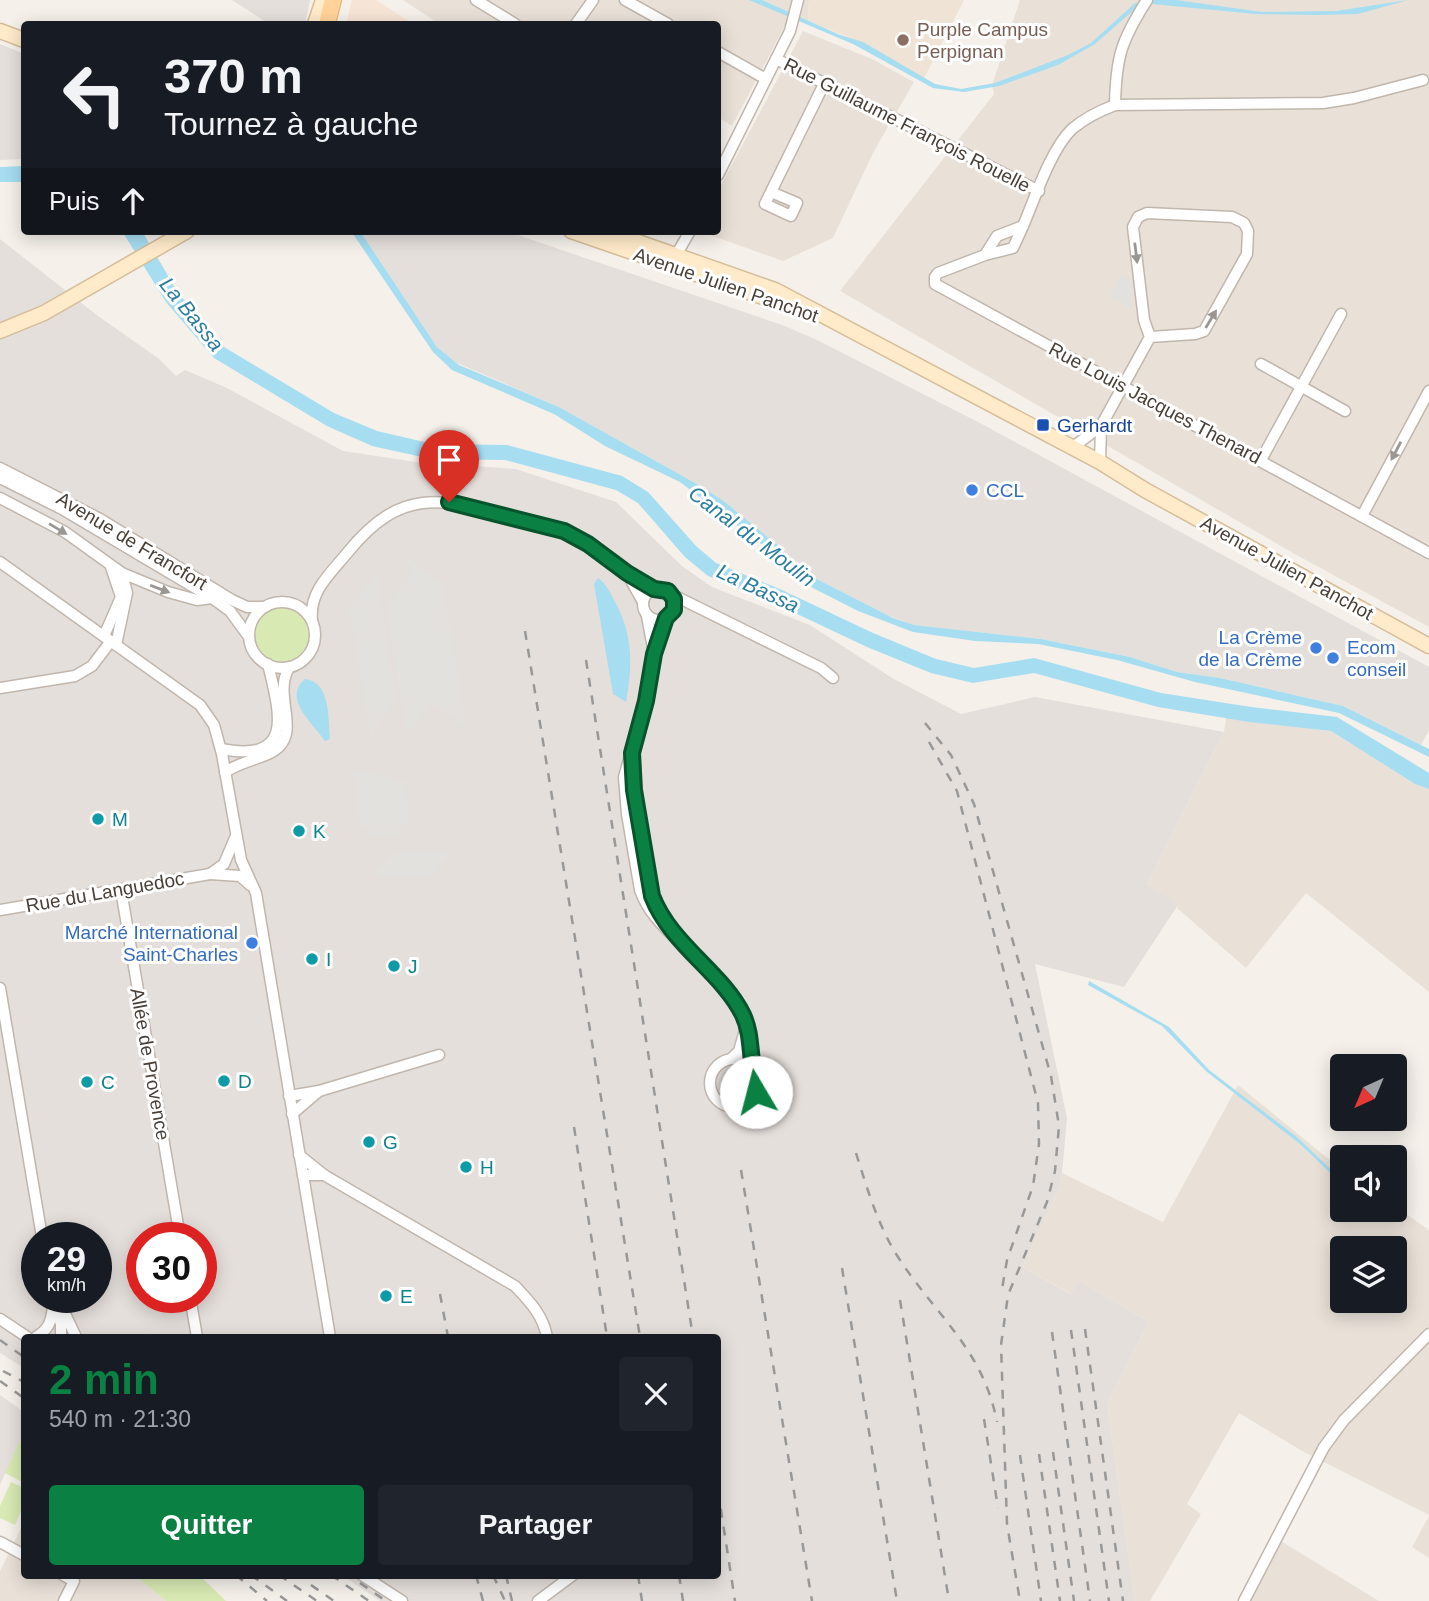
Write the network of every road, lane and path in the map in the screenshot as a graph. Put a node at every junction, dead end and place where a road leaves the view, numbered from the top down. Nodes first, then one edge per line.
1 (320, 0) edge
2 (333, 0) edge
3 (476, 0) edge
4 (593, 0) edge
5 (625, 0) edge
6 (799, 0) edge
7 (1147, 0) edge
8 (319, 21) edge
9 (320, 21) edge
10 (510, 21) edge
11 (578, 21) edge
12 (663, 21) edge
13 (0, 31) edge
14 (21, 39) edge
15 (721, 54) edge
16 (776, 59) junction
17 (766, 79) junction
18 (1423, 80) dead end
19 (824, 84) junction
20 (1115, 105) junction
21 (721, 169) edge
22 (1039, 191) junction
23 (771, 192) dead end
24 (1023, 226) junction
25 (170, 235) edge
26 (179, 235) edge
27 (585, 235) edge
28 (611, 235) edge
29 (688, 235) edge
30 (160, 244) junction
31 (985, 255) junction
32 (132, 259) junction
33 (674, 260) junction
34 (44, 313) junction
35 (1341, 314) dead end
36 (0, 324) edge
37 (0, 331) edge
38 (1150, 337) junction
39 (0, 339) edge
40 (1261, 364) dead end
41 (1124, 385) junction
42 (1301, 386) junction
43 (1429, 391) edge
44 (1346, 411) dead end
45 (1018, 419) junction
46 (1101, 426) junction
47 (1073, 447) junction
48 (1261, 460) junction
49 (1100, 462) junction
50 (0, 466) edge
51 (0, 478) edge
52 (1145, 490) junction
53 (0, 498) edge
54 (1362, 516) junction
55 (1429, 553) edge
56 (0, 562) edge
57 (111, 567) junction
58 (122, 573) junction
59 (627, 573) junction
60 (654, 589) junction
61 (317, 590) junction
62 (671, 594) junction
63 (212, 598) junction
64 (643, 601) junction
65 (289, 603) junction
66 (265, 607) junction
67 (707, 611) junction
68 (647, 616) junction
69 (669, 617) junction
70 (312, 620) junction
71 (249, 637) junction
72 (110, 641) junction
73 (1429, 646) edge
74 (654, 654) junction
75 (268, 664) junction
76 (289, 667) junction
77 (833, 678) dead end
78 (0, 688) edge
79 (221, 749) junction
80 (225, 772) junction
81 (235, 836) junction
82 (210, 874) junction
83 (121, 890) junction
84 (256, 894) junction
85 (0, 910) edge
86 (0, 988) edge
87 (747, 1024) junction
88 (439, 1055) dead end
89 (731, 1059) junction
90 (752, 1067) junction
91 (319, 1091) junction
92 (289, 1096) junction
93 (292, 1114) junction
94 (299, 1155) junction
95 (303, 1175) junction
96 (324, 1175) junction
97 (40, 1222) edge
98 (177, 1222) edge
99 (53, 1313) edge
100 (59, 1313) edge
101 (63, 1313) edge
102 (193, 1313) edge
103 (0, 1319) edge
104 (22, 1334) edge
105 (40, 1334) edge
106 (61, 1334) edge
107 (74, 1334) edge
108 (196, 1334) edge
109 (330, 1334) edge
110 (546, 1334) edge
111 (1429, 1334) edge
112 (0, 1542) edge
113 (21, 1553) edge
114 (70, 1579) edge
115 (370, 1579) edge
116 (568, 1579) edge
117 (64, 1601) edge
118 (402, 1601) edge
119 (538, 1601) edge
120 (1244, 1601) edge

1 - 8 main road
2 - 9 main road
3 - 10 street
4 - 11 street
5 - 12 street
6 - 16 street
7 - 20 street
13 - 14 main road
15 - 17 street
16 - 17 street
16 - 19 street, Rue Guillaume François Rouelle
17 - 21 street
18 - 20 street
19 - 22 street, Rue Guillaume François Rouelle
19 - 23 street
20 - 22 street, Rue Louis Jacques Thenard
22 - 24 street, Rue Louis Jacques Thenard
24 - 31 street, Rue Louis Jacques Thenard
24 - 31 street, Rue Louis Jacques Thenard
25 - 30 main road
26 - 30 main road
27 - 33 main road, Avenue Julien Panchot
28 - 33 main road, Avenue Julien Panchot
29 - 33 street
30 - 32 main road
31 - 41 street, Rue Louis Jacques Thenard
32 - 34 main road
32 - 36 main road
33 - 45 main road, Avenue Julien Panchot
34 - 37 main road
34 - 39 street
35 - 42 street
38 -> 38 street
38 - 41 street
40 - 42 street
41 - 46 street
41 - 48 street, Rue Louis Jacques Thenard
42 - 44 street
42 - 48 street
43 -> 54 street
45 - 47 main road, Avenue Julien Panchot
45 - 52 main road, Avenue Julien Panchot
46 - 47 street
46 - 49 street
47 - 49 main road, Avenue Julien Panchot
48 - 54 street, Rue Louis Jacques Thenard
49 - 52 main road, Avenue Julien Panchot
50 - 66 street, Avenue de Francfort
51 - 63 street, Avenue de Francfort
52 - 73 main road, Avenue Julien Panchot
53 -> 57 street
54 - 55 street, Rue Louis Jacques Thenard
56 - 72 street
57 - 58 street
57 - 72 street
58 -> 63 street
58 - 72 street
59 - 60 street
59 - 61 street
59 - 64 street
60 - 62 street
60 - 64 street
61 - 65 street
61 - 70 street
62 - 67 street
62 - 69 street
63 - 71 street, Avenue de Francfort
64 - 68 street
65 - 66 street
65 - 70 street
66 - 71 street
67 - 69 street
67 - 77 street
68 - 69 street
68 - 74 street
69 - 74 street
70 - 76 street
71 - 75 street
72 - 78 street
72 - 79 street
74 - 87 street
75 - 76 street
75 - 79 street
76 - 80 street
79 - 80 street
80 - 81 street
81 - 82 street, Rue du Languedoc
81 - 84 street
82 - 83 street, Rue du Languedoc
82 - 84 street, Rue du Languedoc
83 - 85 street, Rue du Languedoc
83 - 98 street, Allée de Provence
84 - 92 street
86 - 97 street
87 - 89 street
87 - 90 street
88 - 91 street
89 - 90 street
89 - 90 street
91 - 92 street
91 - 93 street
92 - 93 street
93 - 94 street
94 - 95 street
94 - 96 street
95 - 96 street
95 - 109 street
96 - 110 street
99 - 105 street
100 - 106 street
101 - 107 street
102 - 108 street
103 - 104 street
111 - 120 street
112 - 113 street
114 - 117 street
115 - 118 street
116 - 119 street

